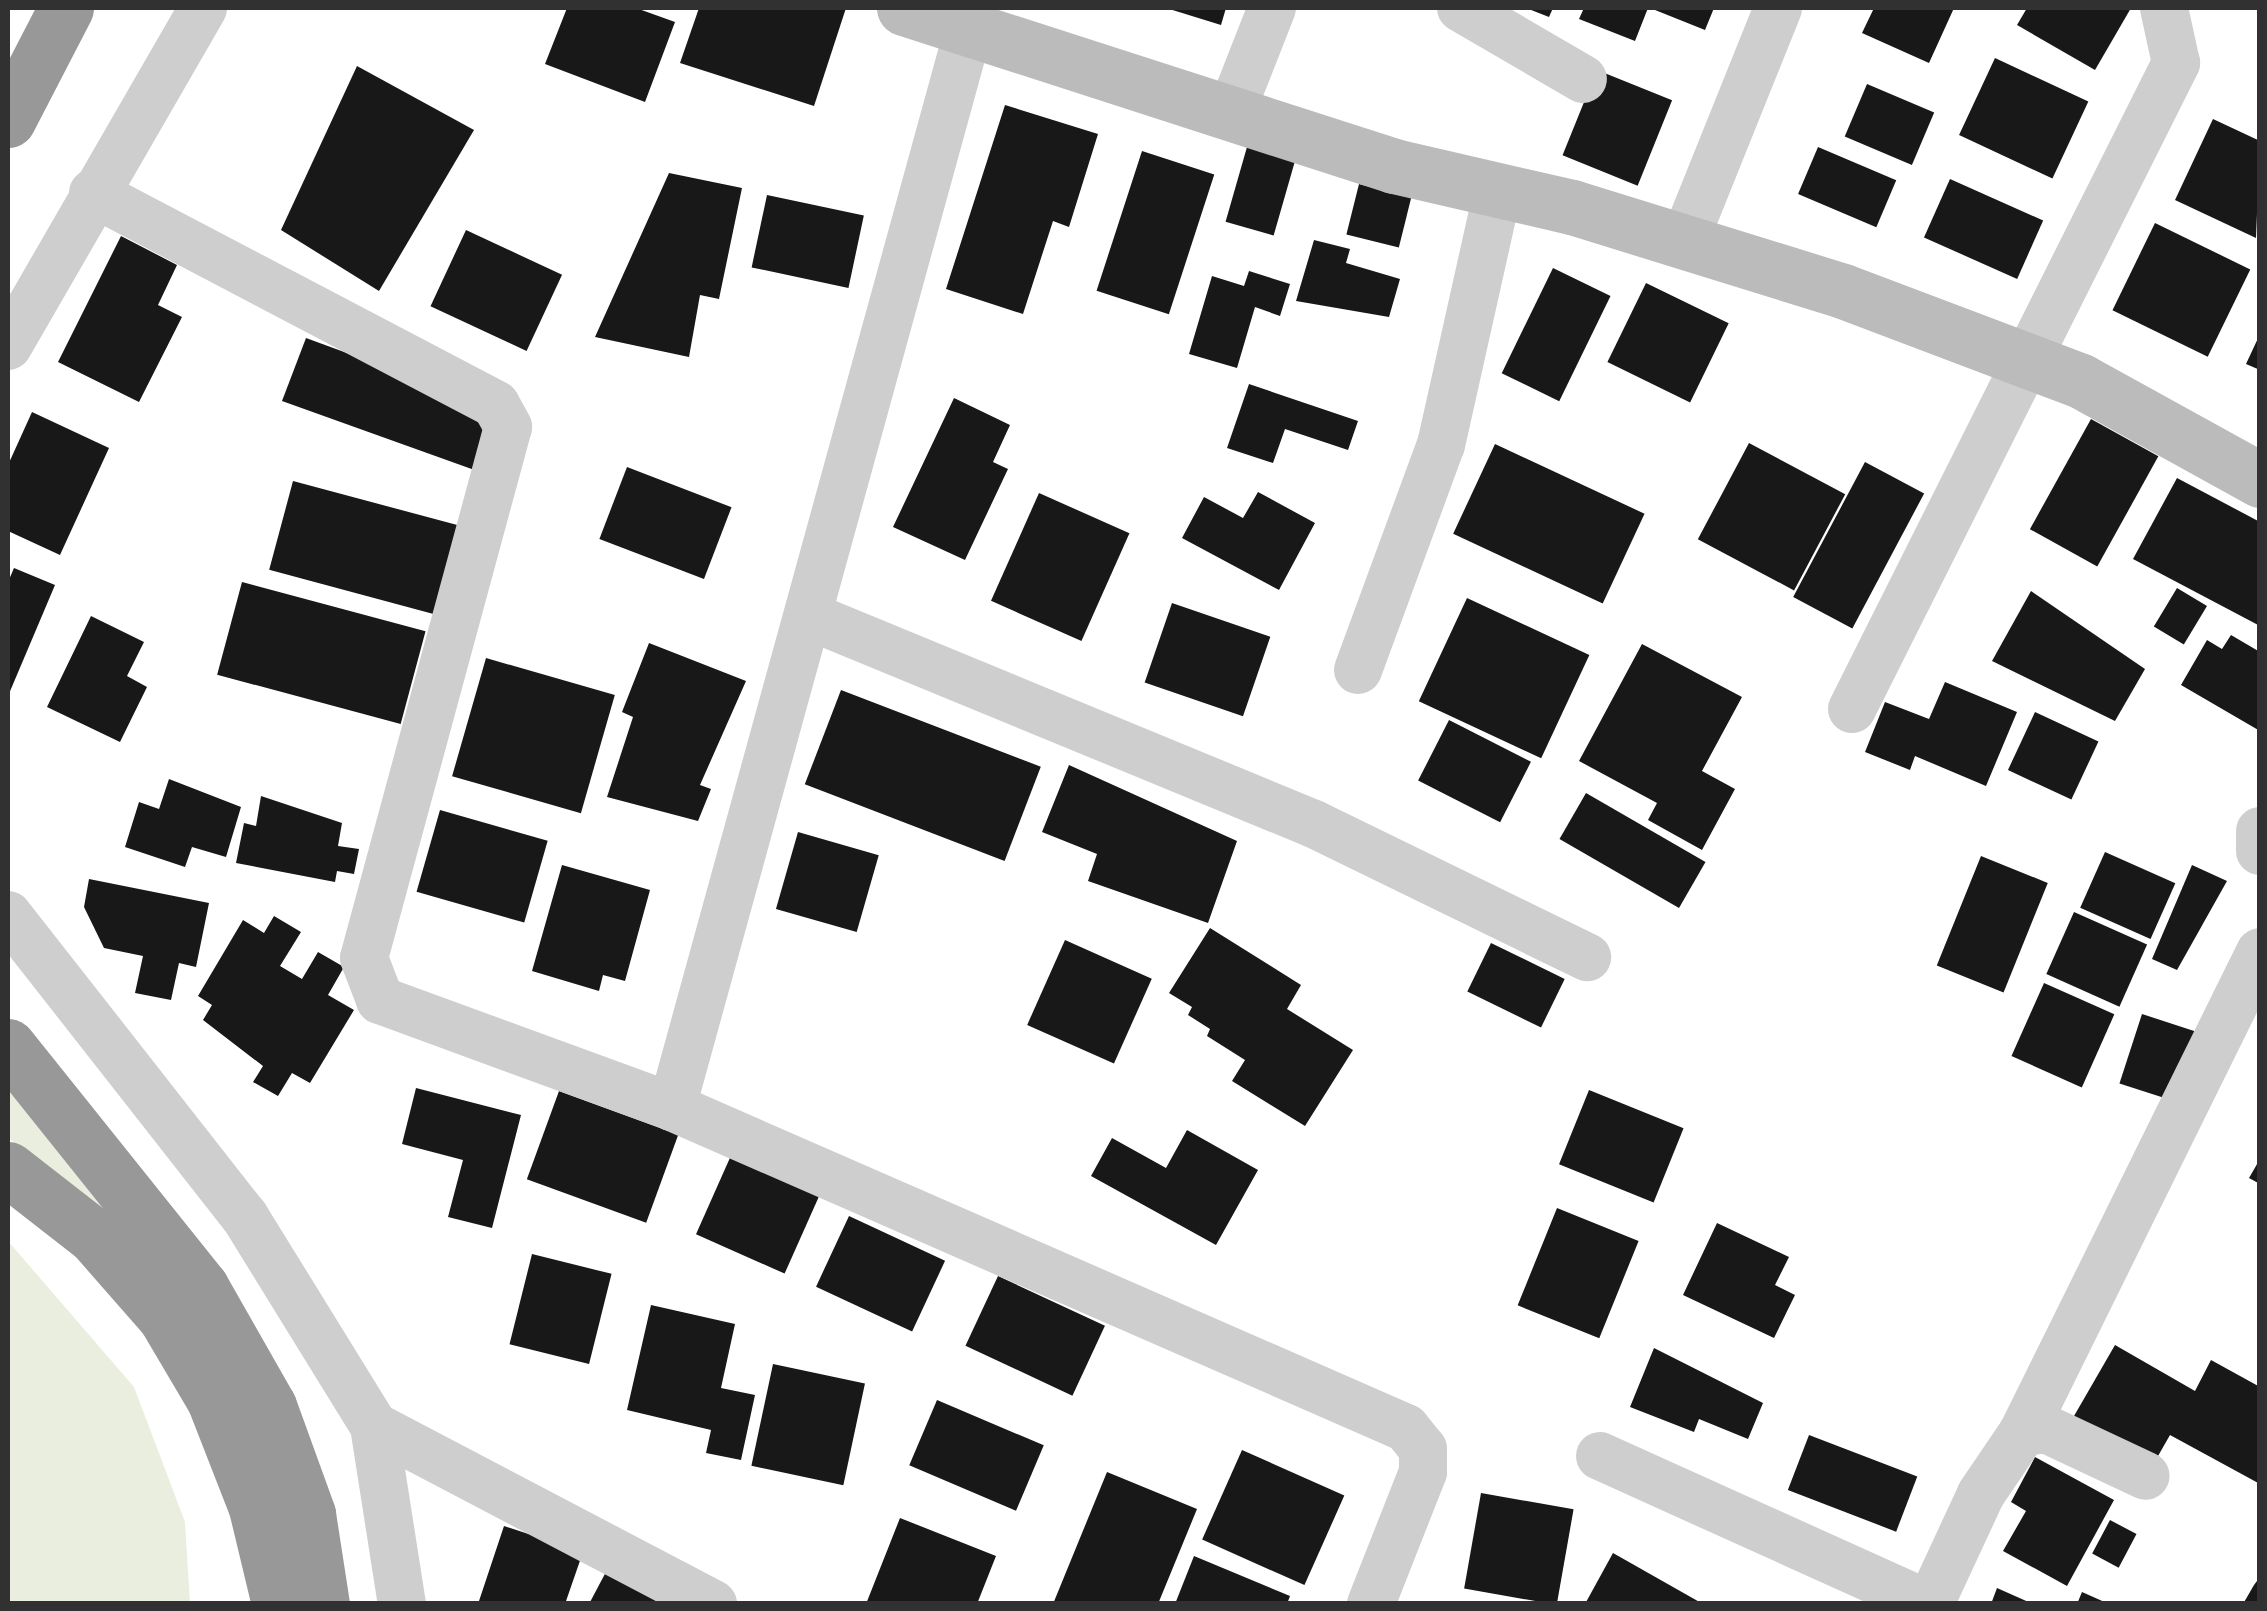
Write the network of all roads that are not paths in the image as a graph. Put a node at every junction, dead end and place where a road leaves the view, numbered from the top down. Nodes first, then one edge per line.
1 (42, 8) edge
2 (66, 8) edge
3 (203, 8) edge
4 (904, 8) edge
5 (1272, 8) edge
6 (1461, 8) edge
7 (1778, 8) edge
8 (2164, 8) edge
9 (968, 32) junction
10 (8, 64) edge
11 (1582, 80) dead end
12 (1230, 116) junction
13 (8, 120) edge
14 (1498, 190) junction
15 (92, 193) junction
16 (1684, 242) junction
17 (8, 346) edge
18 (2023, 359) junction
19 (2260, 480) edge
20 (814, 618) junction
21 (1358, 670) dead end
22 (1852, 709) dead end
23 (2260, 832) edge
24 (2260, 851) edge
25 (8, 915) edge
26 (2260, 952) edge
27 (1587, 957) dead end
28 (8, 1046) edge
29 (672, 1106) junction
30 (8, 1169) edge
31 (374, 1426) junction
32 (2023, 1432) junction
33 (1600, 1456) dead end
34 (2146, 1476) dead end
35 (279, 1604) edge
36 (322, 1604) edge
37 (402, 1604) edge
38 (714, 1604) edge
39 (1372, 1604) edge
40 (1929, 1604) edge

1 - 10 highway
2 - 13 highway
3 - 15 street
4 - 9 street
5 - 12 street
6 - 11 street
7 - 16 street
8 - 18 street
9 - 12 street
9 - 20 street
12 - 14 street
14 - 16 street
14 - 21 street
15 - 17 street
15 - 29 street
16 - 18 street
18 - 19 street
18 - 22 street
20 - 27 street
20 - 29 street
23 - 24 street
25 - 31 street
26 - 32 street
28 - 36 highway
29 - 39 street
30 - 35 highway
31 - 37 street
31 - 38 street
32 - 34 street
32 - 40 street
33 - 40 street

